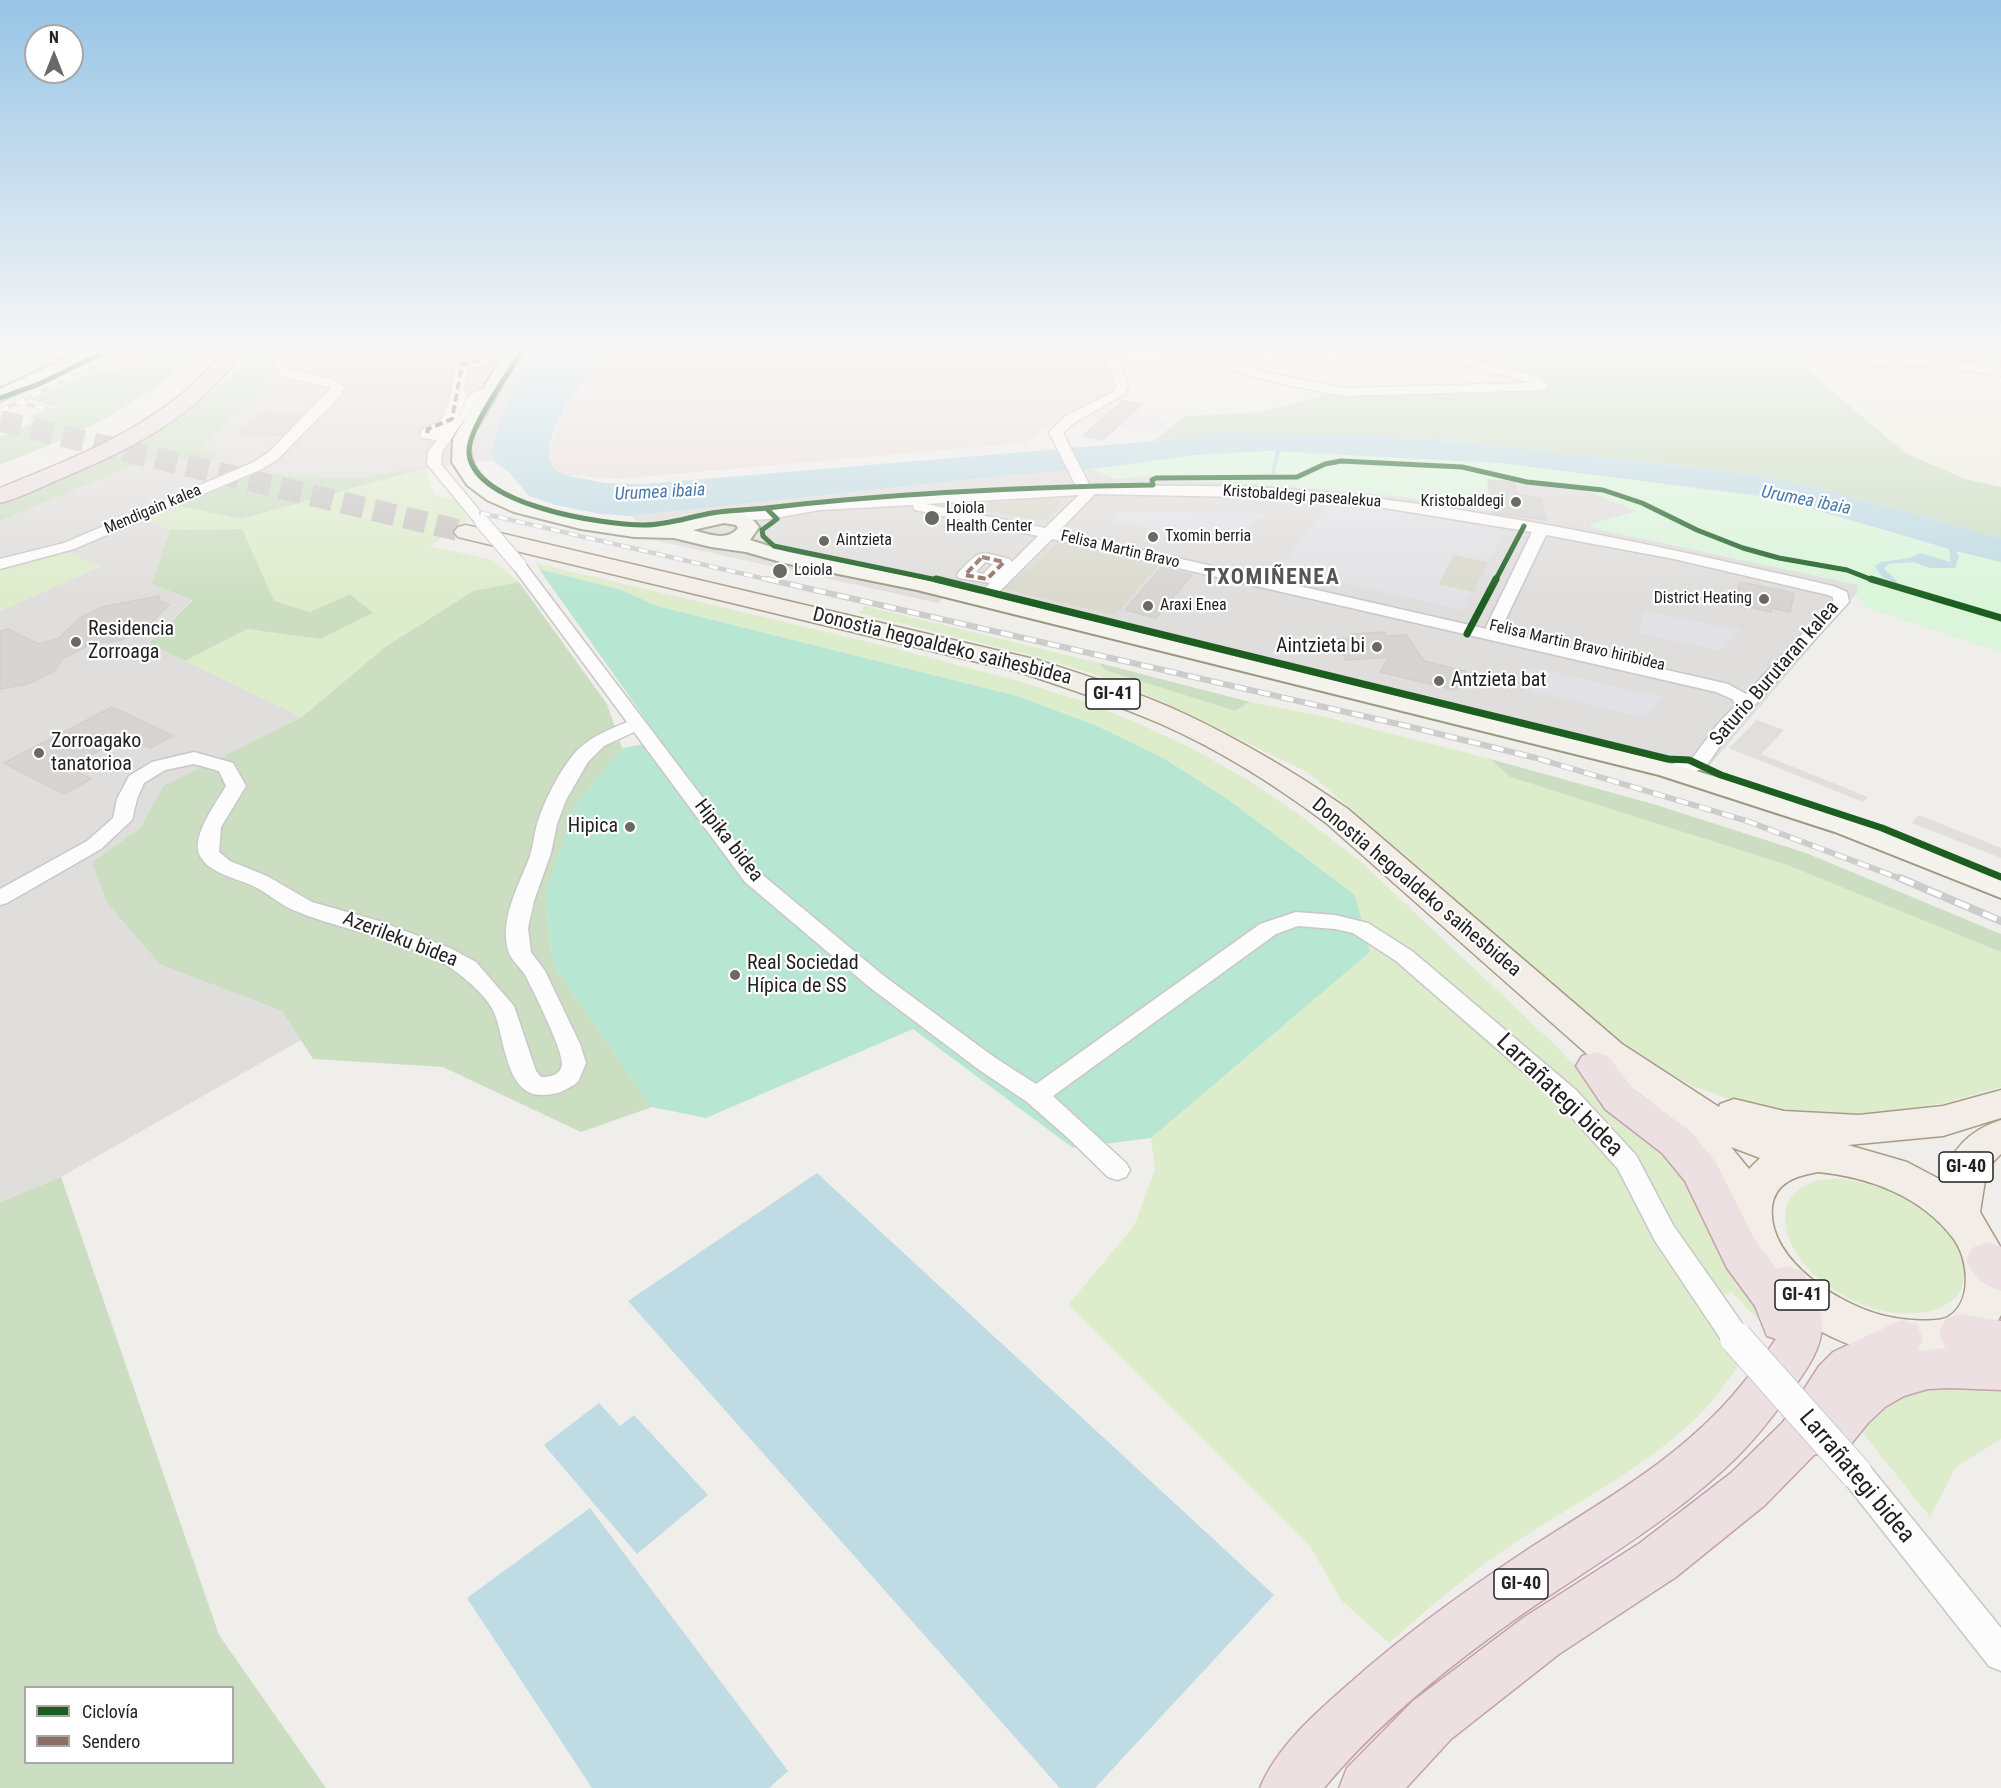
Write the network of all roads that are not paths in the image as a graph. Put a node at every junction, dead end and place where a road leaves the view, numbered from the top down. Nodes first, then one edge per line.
1 (93, 435) edge
2 (132, 435) edge
3 (294, 435) edge
4 (442, 435) edge
5 (464, 435) edge
6 (1057, 435) edge
7 (0, 475) edge
8 (1083, 487) junction
9 (1055, 492) junction
10 (0, 496) edge
11 (941, 499) junction
12 (893, 501) junction
13 (1076, 504) junction
14 (1541, 529) junction
15 (699, 530) junction
16 (468, 531) junction
17 (746, 531) junction
18 (1052, 531) junction
19 (0, 564) edge
20 (1828, 589) joint
21 (982, 600) junction
22 (1494, 627) junction
23 (1761, 688) junction
24 (1745, 705) junction
25 (639, 723) junction
26 (1705, 773) junction
27 (2001, 889) edge
28 (0, 898) edge
29 (1595, 1066) junction
30 (1651, 1083) junction
31 (1036, 1096) junction
32 (2001, 1104) edge
33 (1943, 1121) junction
34 (2001, 1135) edge
35 (1818, 1157) junction
36 (1861, 1162) junction
37 (1117, 1170) dead end
38 (1750, 1204) junction
39 (1959, 1216) junction
40 (1994, 1266) edge
41 (1787, 1284) junction
42 (1981, 1337) edge
43 (1901, 1339) junction
44 (2001, 1370) edge
45 (1779, 1372) junction
46 (1800, 1437) junction
47 (2001, 1654) edge
48 (1288, 1788) edge
49 (1366, 1788) edge

1 - 7 highway
2 - 10 highway
3 - 19 street, Mendigain kalea
4 - 16 street, Hipika bidea
5 - 15 main road
6 - 8 street
8 - 9 street, Kristobaldegi pasealekua
8 - 13 street
8 - 14 street, Kristobaldegi pasealekua
9 - 11 street, Kristobaldegi pasealekua
9 - 13 street
11 - 12 street, Kristobaldegi pasealekua
11 - 18 street, Felisa Martin Bravo hiribidea
12 - 17 street, Kristobaldegi pasealekua
12 - 18 street
13 - 18 street
14 - 20 street, Kristobaldegi pasealekua
14 - 22 street
15 - 17 main road
15 - 17 main road
16 - 25 street, Hipika bidea, bridge
16 - 29 main road, Donostia hegoaldeko saihesbidea / GI-41
16 - 30 main road, Donostia hegoaldeko saihesbidea / GI-41
17 - 21 main road
18 - 21 street
18 - 22 street, Felisa Martin Bravo hiribidea
18 - 24 street, Felisa Martin Bravo
20 - 23 street, Saturio Burutaran kalea
21 - 26 main road
22 - 23 street, Felisa Martin Bravo hiribidea
23 - 24 street, Saturio Burutaran kalea
24 - 26 street, Saturio Burutaran kalea
25 - 28 street, Azerileku bidea
25 - 31 street, Hipika bidea
26 - 27 main road
29 - 38 main road, Donostia hegoaldeko saihesbidea / GI-41
29 - 45 highway
30 - 33 main road
30 - 35 main road, Donostia hegoaldeko saihesbidea / GI-41
31 - 37 street, Hipika bidea
31 - 47 street, Larrañategi bidea, bridge
32 - 33 main road, GI-40
33 - 36 main road, GI-40
34 - 39 main road, GI-40
35 - 36 main road, GI-41
35 - 38 main road, GI-41
36 - 39 main road, GI-41
38 - 41 main road, GI-41
39 - 40 main road, GI-41
40 - 42 main road, GI-41
41 - 43 main road, GI-41
41 - 45 highway
42 - 43 main road, GI-41
43 - 46 highway, GI-40
44 - 46 highway
45 - 48 highway, GI-40
46 - 49 highway, GI-40

